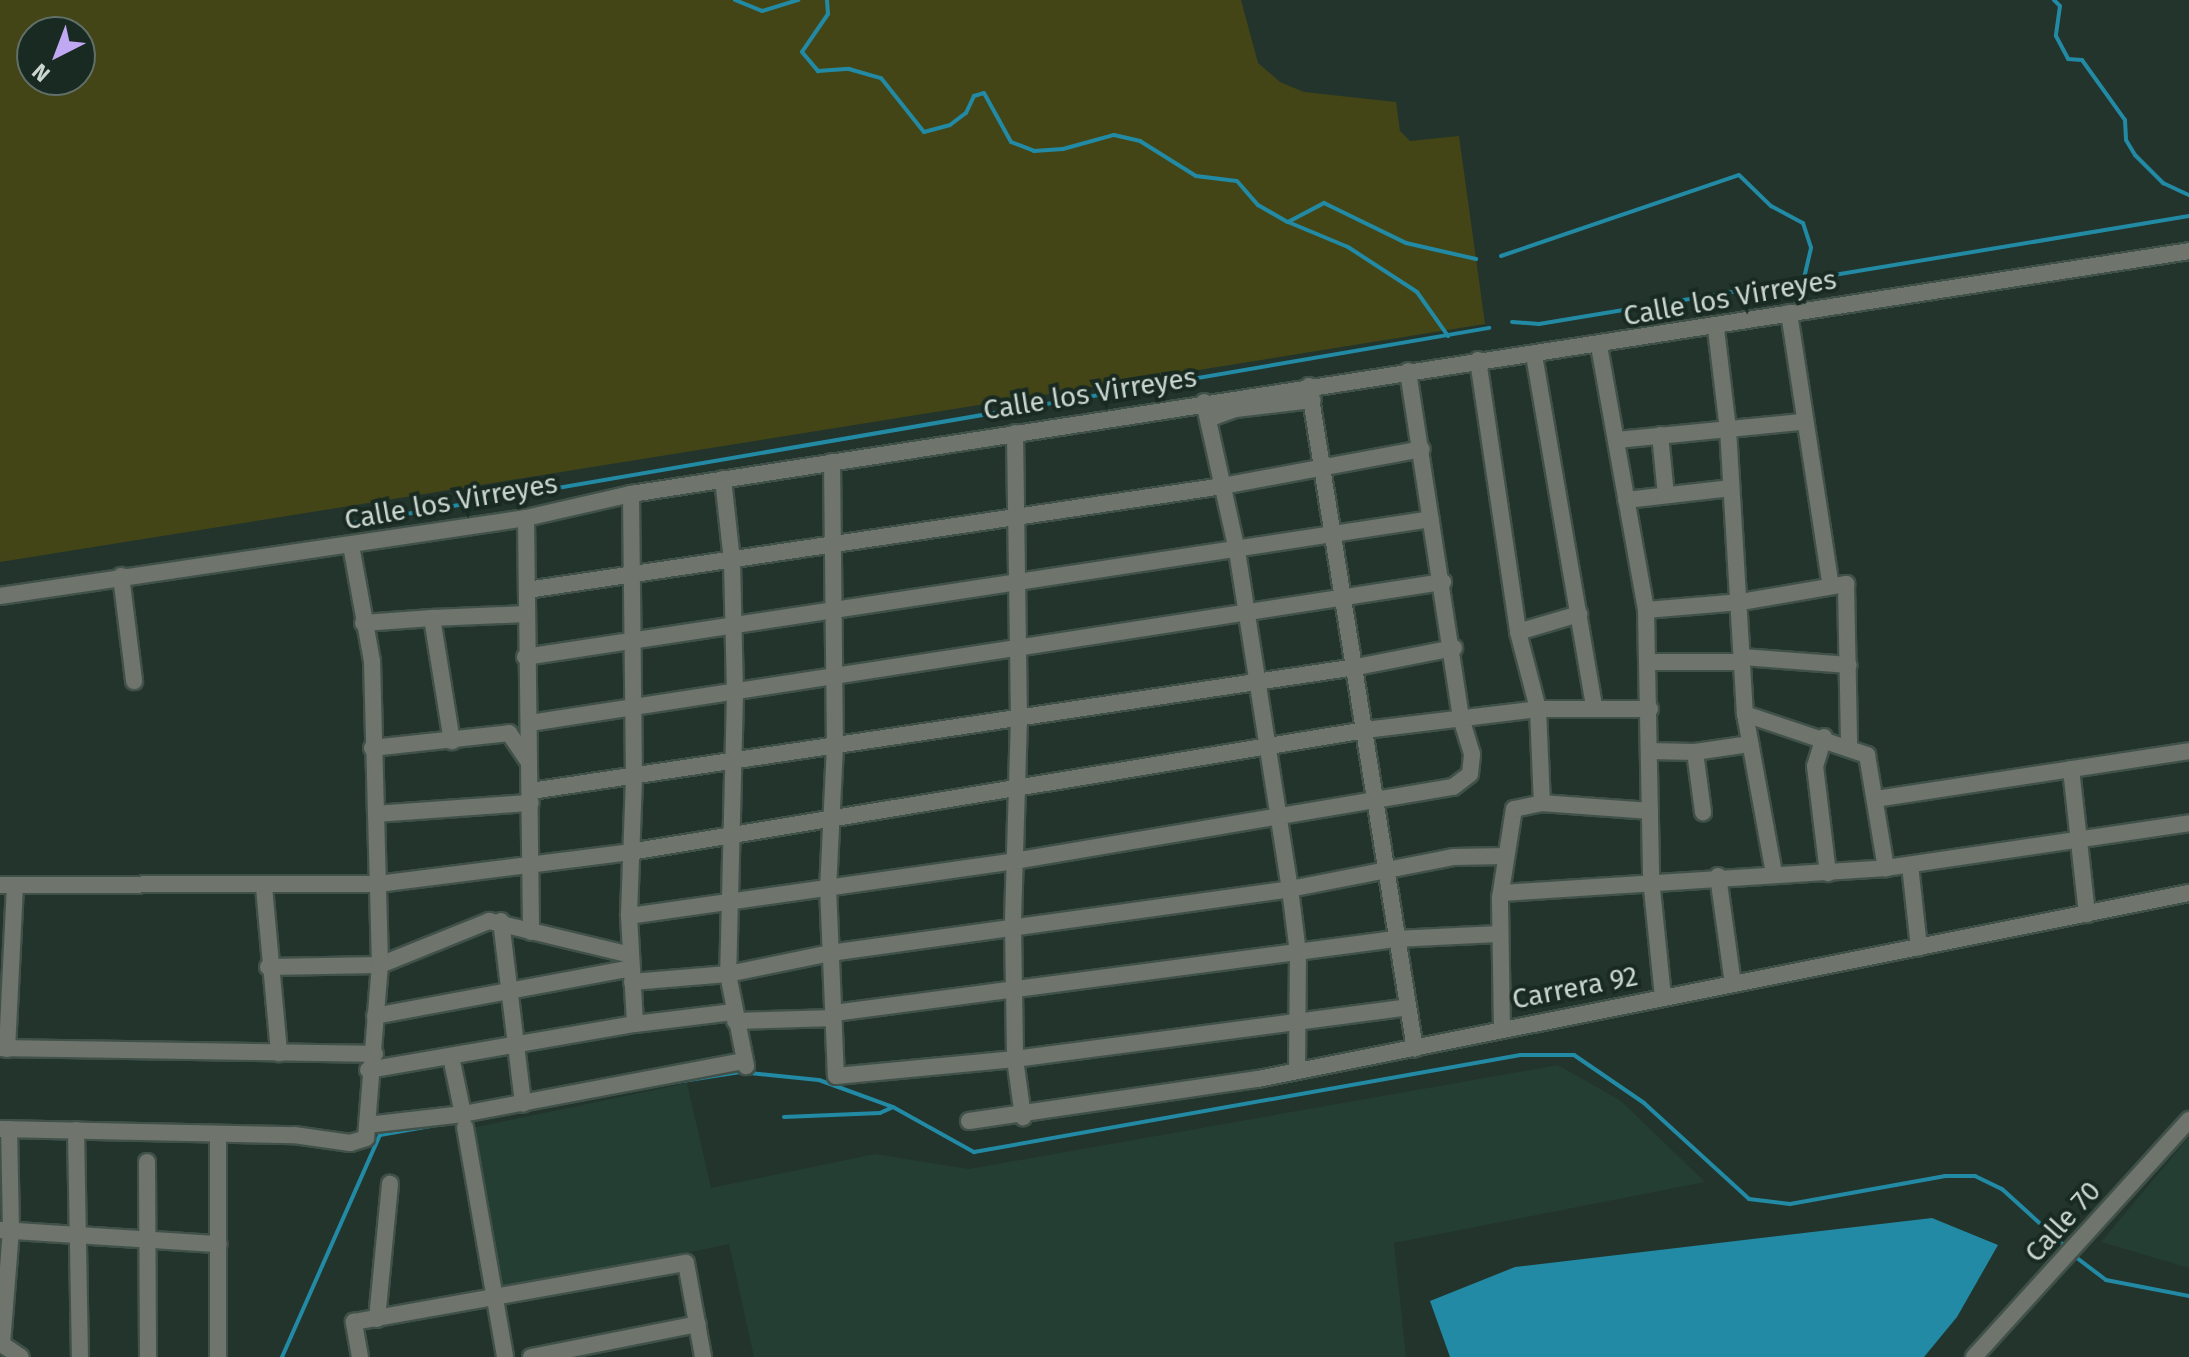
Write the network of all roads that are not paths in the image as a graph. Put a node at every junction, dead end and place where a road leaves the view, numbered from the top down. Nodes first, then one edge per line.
1 (2189, 251) edge
2 (1789, 313) junction
3 (1716, 329) junction
4 (1599, 346) junction
5 (1534, 355) junction
6 (1478, 360) junction
7 (1408, 371) junction
8 (1311, 393) junction
9 (1206, 410) junction
10 (1802, 422) junction
11 (1728, 429) junction
12 (1015, 433) junction
13 (1660, 435) junction
14 (1617, 440) junction
15 (1422, 449) junction
16 (832, 462) junction
17 (1321, 469) junction
18 (723, 479) junction
19 (1223, 486) junction
20 (1731, 488) junction
21 (631, 494) junction
22 (1666, 495) junction
23 (1626, 500) junction
24 (1016, 517) junction
25 (526, 518) junction
26 (1431, 519) junction
27 (1333, 536) junction
28 (834, 544) junction
29 (351, 546) junction
30 (1237, 551) junction
31 (732, 561) junction
32 (121, 576) junction
33 (630, 577) junction
34 (1443, 582) junction
35 (1017, 586) junction
36 (1831, 586) junction
37 (527, 590) junction
38 (0, 596) edge
39 (1345, 599) junction
40 (1741, 602) junction
41 (1646, 610) junction
42 (526, 614) junction
43 (834, 614) junction
44 (1579, 614) junction
45 (1247, 616) junction
46 (432, 618) junction
47 (363, 623) junction
48 (734, 626) junction
49 (1518, 632) junction
50 (633, 643) junction
51 (1454, 648) junction
52 (1018, 651) junction
53 (525, 657) junction
54 (1742, 660) junction
55 (1650, 662) junction
56 (1849, 665) junction
57 (1356, 667) junction
58 (834, 679) junction
59 (134, 681) dead end
60 (1258, 682) junction
61 (735, 694) junction
62 (1594, 707) junction
63 (633, 709) junction
64 (1538, 709) junction
65 (1650, 709) junction
66 (1745, 714) junction
67 (1019, 718) junction
68 (1461, 718) junction
69 (530, 726) junction
70 (1365, 730) junction
71 (509, 733) junction
72 (1824, 737) junction
73 (452, 741) junction
74 (1750, 744) junction
75 (835, 746) junction
76 (1849, 746) junction
77 (372, 748) junction
78 (1267, 749) junction
79 (1649, 751) junction
80 (2189, 751) edge
81 (1695, 752) junction
82 (529, 763) junction
83 (736, 763) junction
84 (2071, 769) junction
85 (634, 778) junction
86 (1016, 790) junction
87 (531, 797) junction
88 (1374, 797) junction
89 (1876, 799) junction
90 (1542, 803) junction
91 (1650, 811) junction
92 (1703, 812) dead end
93 (376, 814) junction
94 (830, 817) junction
95 (1277, 818) junction
96 (2189, 823) edge
97 (731, 832) junction
98 (2079, 843) junction
99 (630, 852) junction
100 (1506, 856) junction
101 (532, 860) junction
102 (1014, 861) junction
103 (1910, 865) junction
104 (1384, 867) junction
105 (1886, 868) junction
106 (1774, 873) junction
107 (1828, 873) junction
108 (1718, 876) junction
109 (1651, 879) junction
110 (378, 884) junction
111 (8, 885) edge
112 (264, 887) junction
113 (828, 887) junction
114 (1290, 889) junction
115 (1502, 893) junction
116 (2189, 893) edge
117 (729, 903) junction
118 (2087, 914) junction
119 (629, 916) junction
120 (501, 921) junction
121 (1013, 926) junction
122 (531, 932) junction
123 (1498, 934) junction
124 (1395, 939) junction
125 (1919, 948) junction
126 (830, 953) junction
127 (1298, 953) junction
128 (380, 965) junction
129 (268, 967) junction
130 (632, 968) junction
131 (728, 974) junction
132 (1733, 984) junction
133 (510, 988) junction
134 (1014, 988) junction
135 (1663, 997) junction
136 (1408, 1007) junction
137 (375, 1016) junction
138 (834, 1016) junction
139 (734, 1017) junction
140 (1300, 1019) junction
141 (635, 1024) junction
142 (1502, 1029) junction
143 (515, 1044) junction
144 (4, 1048) edge
145 (1415, 1049) junction
146 (279, 1053) junction
147 (375, 1054) junction
148 (451, 1057) junction
149 (1015, 1059) junction
150 (1297, 1069) junction
151 (368, 1070) junction
152 (523, 1104) junction
153 (1023, 1117) junction
154 (464, 1120) junction
155 (2189, 1120) edge
156 (969, 1121) dead end
157 (367, 1125) junction
158 (5, 1129) edge
159 (76, 1130) junction
160 (218, 1136) junction
161 (147, 1162) dead end
162 (390, 1184) dead end
163 (6, 1230) edge
164 (77, 1236) junction
165 (150, 1239) junction
166 (219, 1244) junction
167 (496, 1295) junction
168 (377, 1319) junction
169 (698, 1324) junction
170 (1, 1343) edge
171 (21, 1357) edge
172 (80, 1357) edge
173 (148, 1357) edge
174 (218, 1357) edge
175 (360, 1357) edge
176 (505, 1357) edge
177 (531, 1357) edge
178 (703, 1357) edge
179 (1974, 1357) edge

1 - 2 street, Calle los Virreyes
2 - 3 street, Calle los Virreyes
2 - 10 street
3 - 4 street, Calle los Virreyes
3 - 11 street
4 - 5 street, Calle los Virreyes
4 - 14 street
5 - 6 street, Calle los Virreyes
5 - 44 street
6 - 7 street, Calle los Virreyes
6 - 49 street
7 - 8 street, Calle los Virreyes
7 - 15 street
8 - 9 street, Calle los Virreyes
8 - 17 street
9 - 12 street, Calle los Virreyes
9 - 19 street
10 - 11 street
10 - 36 street
11 - 13 street
11 - 20 street
12 - 16 street, Calle los Virreyes
12 - 24 street
13 - 14 street
13 - 22 street
14 - 23 street
15 - 17 street
15 - 26 street
16 - 18 street, Calle los Virreyes
16 - 28 street
17 - 19 street
17 - 27 street
18 - 21 street, Calle los Virreyes
18 - 31 street
19 - 24 street
19 - 30 street
20 - 22 street
20 - 40 street
21 - 25 street, Calle los Virreyes
21 - 33 street
22 - 23 street
23 - 41 street
24 - 28 street
24 - 35 street
25 - 29 street, Calle los Virreyes
25 - 37 street
26 - 27 street
26 - 34 street
27 - 30 street
27 - 39 street
28 - 31 street
28 - 43 street
29 - 32 street, Calle los Virreyes
29 - 47 street
30 - 35 street
30 - 45 street
31 - 33 street
31 - 48 street
32 - 38 street, Calle los Virreyes
32 - 59 street
33 - 37 street
33 - 50 street
34 - 39 street
34 - 51 street
35 - 43 street
35 - 52 street
36 - 40 street
36 - 56 street
37 - 42 street
39 - 45 street
39 - 57 street
40 - 41 street
40 - 54 street
41 - 55 street
42 - 46 street
42 - 53 street
43 - 48 street
43 - 58 street
44 - 49 street
44 - 62 street
45 - 52 street
45 - 60 street
46 - 47 street
46 - 73 street
47 - 77 street
48 - 50 street
48 - 61 street
49 - 64 street
50 - 53 street
50 - 63 street
51 - 57 street
51 - 68 street
52 - 58 street
52 - 67 street
53 - 69 street
54 - 55 street
54 - 56 street
54 - 66 street
55 - 65 street
56 - 76 street
57 - 60 street
57 - 70 street
58 - 61 street
58 - 75 street
60 - 67 street
60 - 78 street
61 - 63 street
61 - 83 street
62 - 64 street
62 - 65 street
63 - 69 street
63 - 85 street
64 - 68 street
64 - 90 street
65 - 79 street
66 - 72 street
66 - 74 street
67 - 75 street
67 - 86 street
68 - 70 street
68 - 88 street
69 - 71 street
69 - 82 street
70 - 78 street
70 - 88 street
71 - 73 street
71 - 82 street
72 - 76 street
72 - 107 street
73 - 77 street
74 - 81 street
74 - 106 street
75 - 83 street
75 - 94 street
76 - 89 street
77 - 93 street
78 - 86 street
78 - 95 street
79 - 81 street
79 - 91 street
80 - 84 street
81 - 92 street
82 - 87 street
83 - 85 street
83 - 97 street
84 - 89 street
84 - 98 street
85 - 87 street
85 - 99 street
86 - 94 street
86 - 102 street
87 - 93 street
87 - 101 street
88 - 95 street
88 - 104 street
89 - 105 street
90 - 91 street
90 - 100 street
91 - 109 street
93 - 110 street
94 - 97 street
94 - 113 street
95 - 102 street
95 - 114 street
96 - 98 street
97 - 99 street
97 - 117 street
98 - 103 street
98 - 118 street
99 - 101 street
99 - 119 street
100 - 104 street
100 - 115 street
101 - 110 street
101 - 122 street
102 - 113 street
102 - 121 street
103 - 105 street
103 - 125 street
104 - 114 street
104 - 124 street
105 - 107 street
106 - 107 street
106 - 108 street
108 - 109 street
108 - 132 street
109 - 115 street
109 - 135 street
110 - 112 street
110 - 128 street
111 - 112 street
111 - 144 street
112 - 129 street
113 - 117 street
113 - 126 street
114 - 121 street
114 - 127 street
115 - 123 street
116 - 118 street, Carrera 92
117 - 119 street
117 - 131 street
118 - 125 street, Carrera 92
119 - 130 street
120 - 122 street
120 - 128 street
120 - 133 street
121 - 126 street
121 - 134 street
122 - 130 street
123 - 124 street
123 - 142 street
124 - 127 street
124 - 136 street
125 - 132 street, Carrera 92
126 - 131 street
126 - 138 street
127 - 134 street
127 - 140 street
128 - 129 street
128 - 137 street
129 - 146 street
130 - 131 street
130 - 133 street
130 - 141 street
131 - 139 street
132 - 135 street, Carrera 92
133 - 137 street
133 - 143 street
134 - 138 street
134 - 149 street
135 - 142 street, Carrera 92
136 - 140 street
136 - 145 street
137 - 147 street
138 - 139 street
138 - 149 street
139 - 141 street
139 - 152 street
140 - 149 street
140 - 150 street
141 - 143 street
142 - 145 street, Carrera 92
143 - 148 street
143 - 152 street
144 - 146 street
145 - 150 street, Carrera 92
146 - 147 street
147 - 151 street
148 - 151 street
148 - 154 street
149 - 153 street
150 - 153 street, Carrera 92
151 - 157 street
152 - 154 street
153 - 156 street, Carrera 92
154 - 157 street
154 - 167 street
155 - 179 street, Calle 70
157 - 160 street
158 - 159 street
158 - 163 street
159 - 160 street
159 - 164 street
160 - 166 street
161 - 165 street
162 - 168 street
163 - 164 street
163 - 170 street
164 - 165 street
164 - 172 street
165 - 166 street
165 - 173 street
166 - 174 street
167 - 168 street
167 - 169 street
167 - 176 street
168 - 175 street
169 - 177 street
169 - 178 street
170 - 171 street

